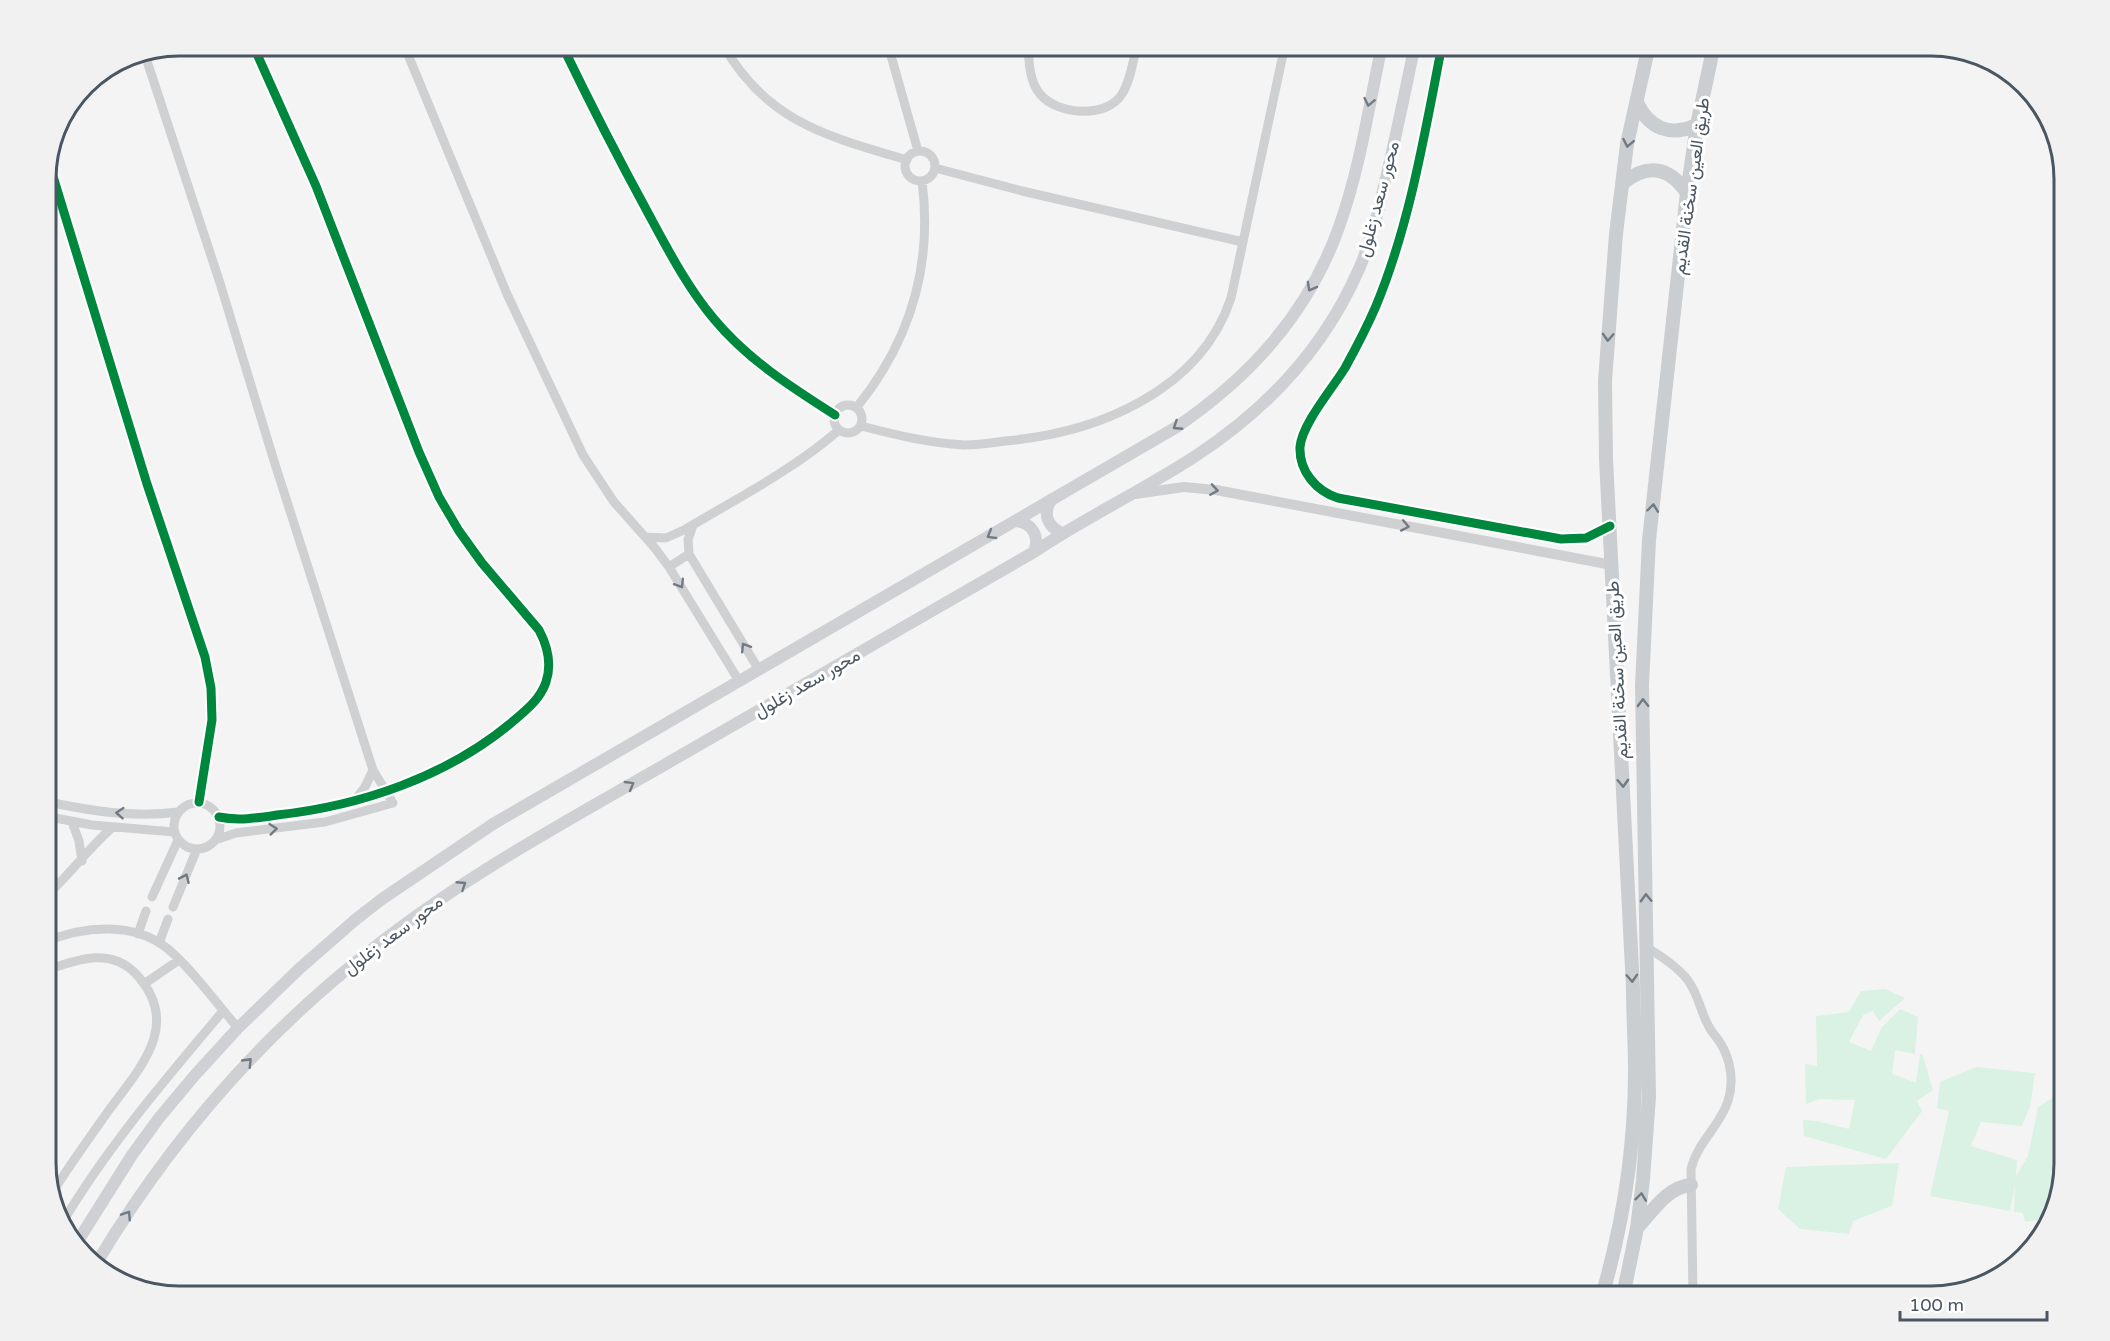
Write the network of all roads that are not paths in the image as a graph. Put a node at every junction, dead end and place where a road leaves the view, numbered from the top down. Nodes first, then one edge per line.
1 (258, 56) edge
2 (409, 56) edge
3 (567, 56) edge
4 (730, 56) edge
5 (891, 56) edge
6 (1029, 56) edge
7 (1134, 56) edge
8 (1283, 56) edge
9 (1380, 56) edge
10 (1413, 56) edge
11 (1440, 56) edge
12 (1647, 56) edge
13 (1712, 56) edge
14 (147, 60) edge
15 (1637, 103) junction
16 (1696, 125) junction
17 (918, 152) junction
18 (907, 160) junction
19 (935, 168) junction
20 (922, 181) junction
21 (1622, 184) junction
22 (56, 186) edge
23 (1687, 193) junction
24 (1243, 242) junction
25 (857, 407) junction
26 (835, 415) junction
27 (861, 426) junction
28 (839, 430) junction
29 (1135, 494) junction
30 (1052, 499) junction
31 (1016, 521) junction
32 (693, 525) junction
33 (1610, 526) junction
34 (1062, 533) junction
35 (645, 537) junction
36 (1034, 552) junction
37 (689, 554) junction
38 (1612, 565) junction
39 (669, 567) junction
40 (759, 670) junction
41 (740, 681) junction
42 (373, 770) junction
43 (388, 791) junction
44 (199, 802) junction
45 (354, 802) junction
46 (56, 803) edge
47 (178, 812) junction
48 (219, 817) junction
49 (56, 818) edge
50 (72, 822) junction
51 (113, 827) junction
52 (176, 836) junction
53 (216, 840) junction
54 (197, 849) junction
55 (82, 861) junction
56 (56, 886) edge
57 (152, 897) dead end
58 (173, 907) dead end
59 (146, 911) dead end
60 (168, 919) dead end
61 (138, 934) junction
62 (56, 938) edge
63 (159, 943) junction
64 (1648, 948) junction
65 (179, 960) junction
66 (56, 967) edge
67 (144, 984) junction
68 (223, 1011) junction
69 (238, 1028) junction
70 (58, 1185) edge
71 (1691, 1185) junction
72 (68, 1216) edge
73 (1637, 1228) junction
74 (80, 1237) edge
75 (100, 1257) edge
76 (1604, 1286) edge
77 (1625, 1286) edge
78 (1693, 1286) edge

1 - 43 street
2 - 35 street
3 - 26 street
4 - 18 street
5 - 17 street
6 - 7 street
8 - 24 street
9 -> 30 main road, محور سعد زغلول
10 - 29 main road, محور سعد زغلول
11 - 33 street
12 - 15 main road, طريق العين سخنة القديم
13 - 16 main road, طريق العين سخنة القديم
14 - 42 street
15 - 16 main road
15 -> 21 main road, طريق العين سخنة القديم
16 - 23 main road, طريق العين سخنة القديم
17 - 18 street
17 - 19 street
18 - 20 street
19 - 20 street
19 - 24 street
20 - 25 street
21 - 23 main road
21 -> 33 main road, طريق العين سخنة القديم
22 - 44 street
64 -> 23 main road, طريق العين سخنة القديم
24 - 27 street
25 - 26 street
25 - 27 street
26 - 28 street
27 - 28 street
28 - 32 street
29 - 34 main road, محور سعد زغلول
29 -> 38 street
30 - 31 main road, محور سعد زغلول
30 - 34 main road
31 - 36 main road
31 -> 40 main road, محور سعد زغلول
32 - 35 street
32 - 37 street
33 - 38 main road, طريق العين سخنة القديم
34 - 36 main road, محور سعد زغلول
35 - 39 street
75 -> 36 main road, محور سعد زغلول
37 - 39 street
40 -> 37 street
38 -> 76 main road, طريق العين سخنة القديم
39 -> 41 street
40 - 41 main road, محور سعد زغلول
41 - 69 main road, محور سعد زغلول
42 - 43 street
42 - 45 street
43 - 45 street
53 -> 43 street
44 - 47 street
44 - 48 street
45 - 48 street
47 -> 46 street
47 - 52 street
48 - 53 street
49 - 50 street
50 - 51 street
50 - 55 street
51 - 52 street
51 - 55 street
52 - 54 street
52 - 57 street
53 - 54 street
58 -> 54 street
55 - 56 street
59 - 61 street
60 - 63 street
61 - 62 street
61 - 63 street
63 - 65 street
64 - 71 street
73 -> 64 main road, طريق العين سخنة القديم
65 - 67 street
65 - 68 street
66 - 67 street
67 - 70 street
68 - 69 street
68 - 72 street
69 - 74 main road, محور سعد زغلول
71 - 73 main road
71 - 78 street
73 - 77 main road, طريق العين سخنة القديم

